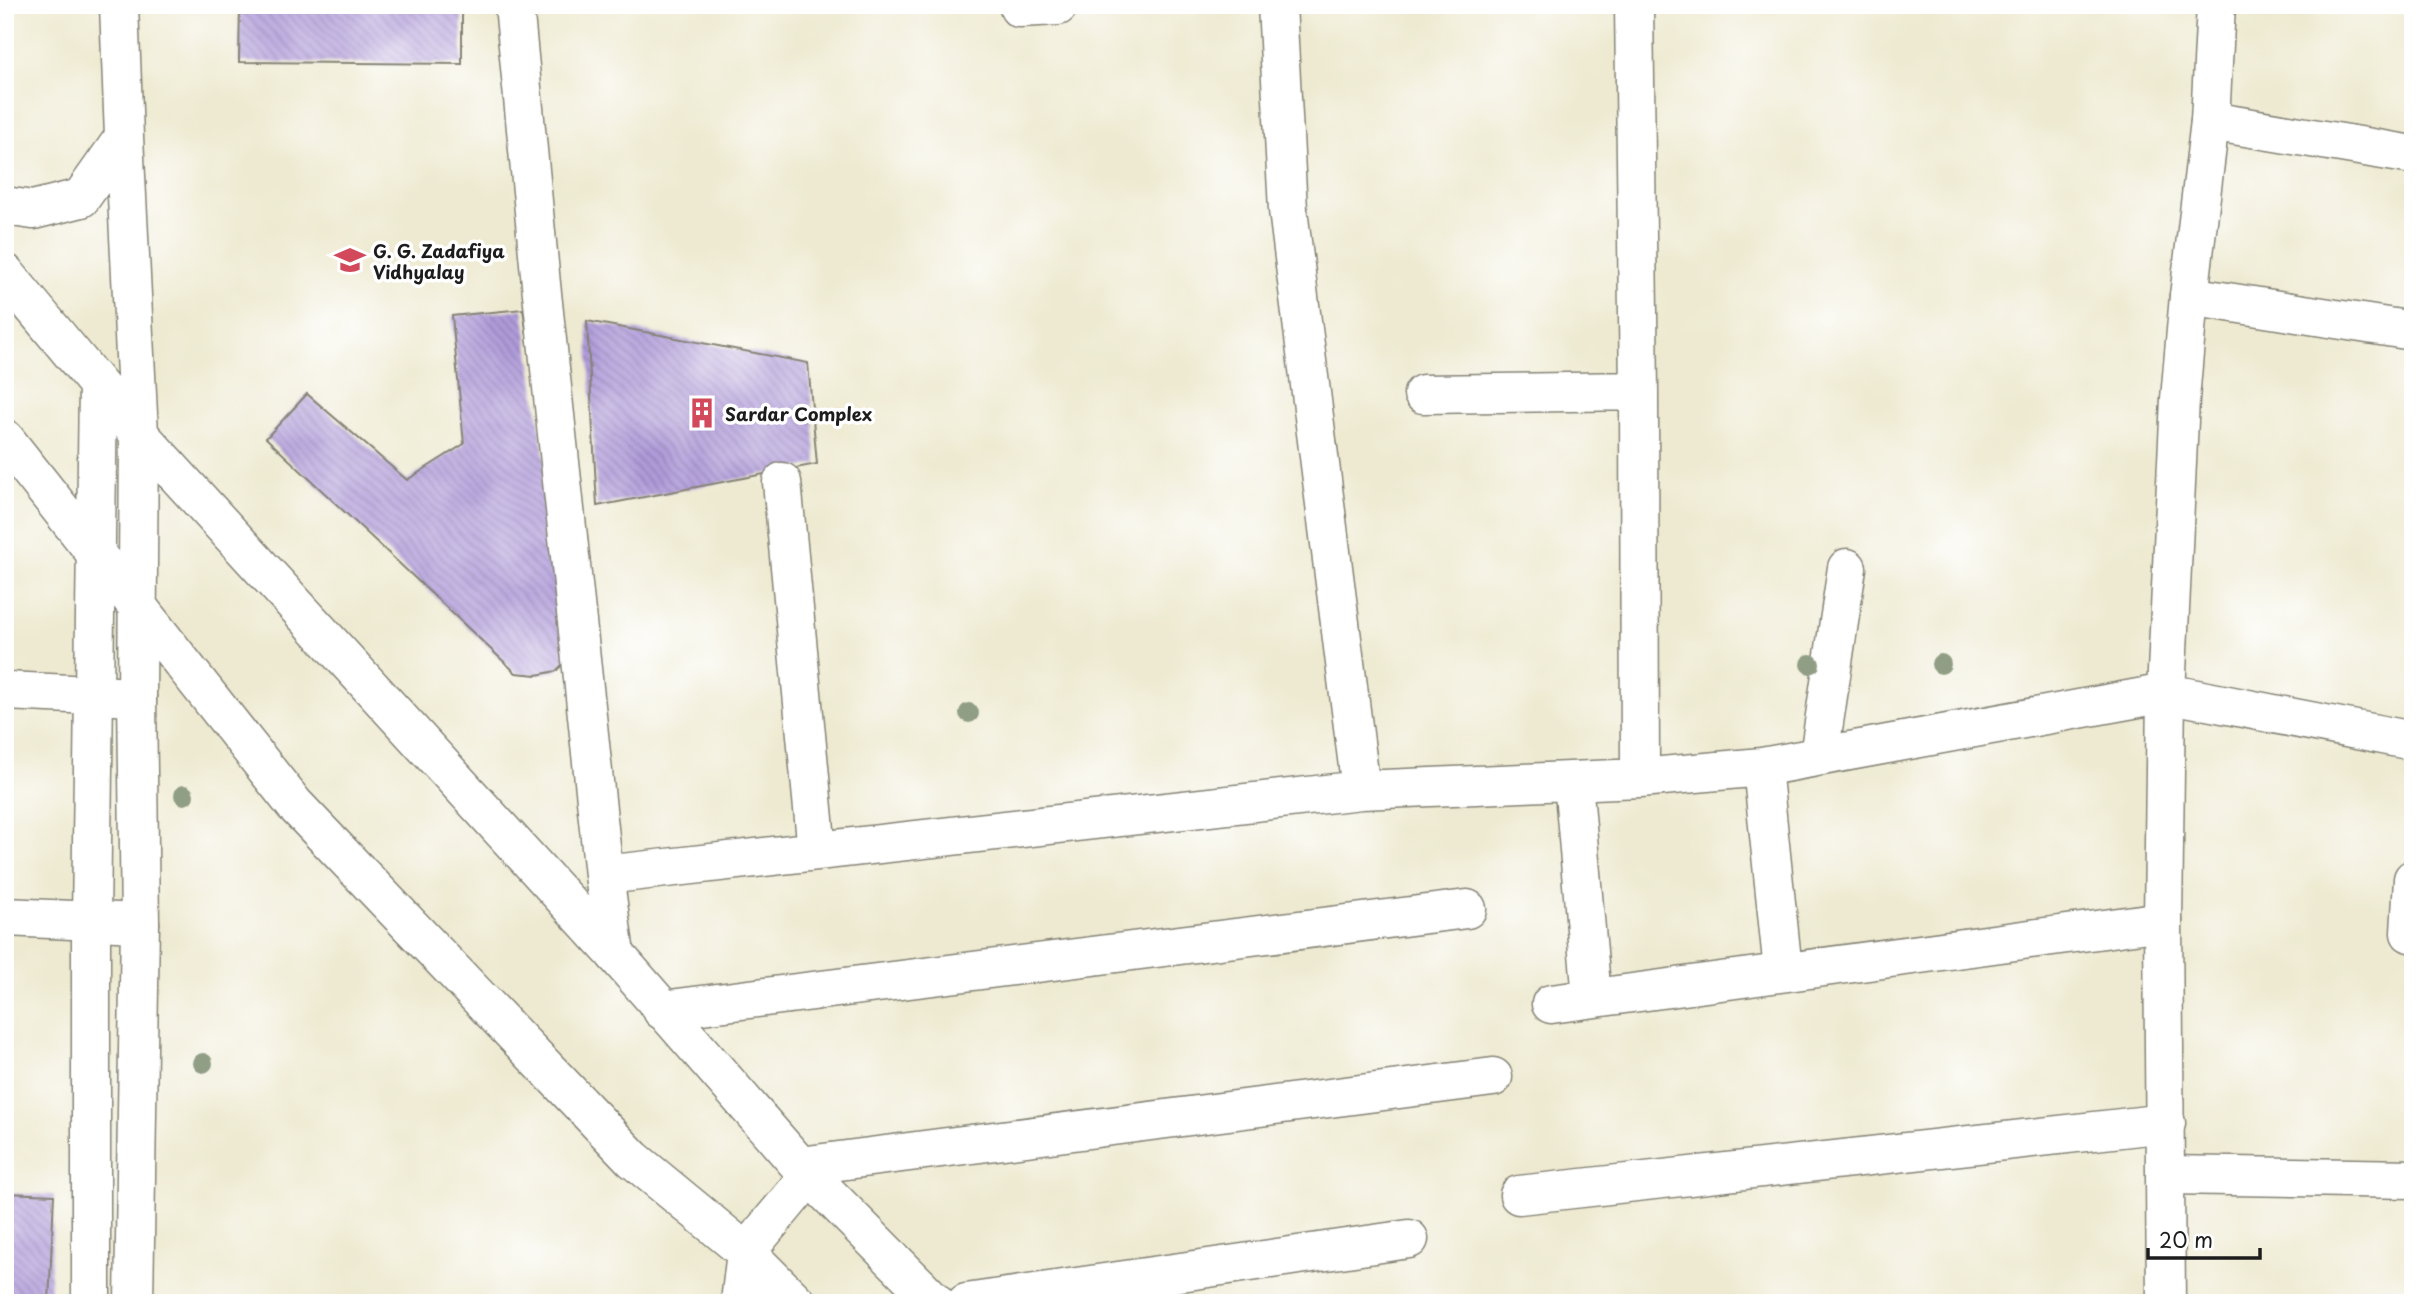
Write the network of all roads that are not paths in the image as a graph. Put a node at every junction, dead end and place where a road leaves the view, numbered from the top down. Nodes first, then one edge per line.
1 (119, 5) edge
2 (514, 5) edge
3 (1277, 5) edge
4 (1634, 5) edge
5 (2216, 5) edge
6 (1058, 6) edge
7 (1019, 8) dead end
8 (2210, 121) junction
9 (124, 137) junction
10 (2413, 156) edge
11 (5, 206) edge
12 (5, 273) edge
13 (2189, 296) junction
14 (2413, 331) edge
15 (98, 385) junction
16 (1639, 391) junction
17 (1423, 394) dead end
18 (139, 434) junction
19 (5, 439) edge
20 (782, 482) dead end
21 (96, 551) junction
22 (1847, 568) dead end
23 (138, 605) junction
24 (5, 691) edge
25 (2165, 693) junction
26 (93, 695) junction
27 (137, 696) junction
28 (2413, 741) edge
29 (1819, 756) junction
30 (1762, 767) junction
31 (1640, 778) junction
32 (1573, 780) junction
33 (1361, 790) junction
34 (817, 851) junction
35 (604, 875) junction
36 (2413, 879) edge
37 (1466, 909) dead end
38 (5, 917) edge
39 (91, 920) junction
40 (2163, 921) junction
41 (140, 923) junction
42 (2410, 933) dead end
43 (615, 954) junction
44 (1783, 971) junction
45 (1592, 998) junction
46 (1551, 1004) dead end
47 (662, 1010) junction
48 (1493, 1077) dead end
49 (2166, 1123) junction
50 (805, 1171) junction
51 (2166, 1175) junction
52 (2413, 1179) edge
53 (1519, 1195) dead end
54 (1409, 1239) dead end
55 (746, 1252) junction
56 (91, 1303) edge
57 (134, 1303) edge
58 (742, 1303) edge
59 (797, 1303) edge
60 (936, 1303) edge
61 (966, 1303) edge
62 (2166, 1303) edge

1 - 9 street
2 - 35 street
3 - 33 street
4 - 16 street
5 - 8 street
6 - 7 street
8 - 10 street
8 - 13 street
9 - 11 street
9 - 18 street
12 - 15 street
13 - 14 street
13 - 25 street
15 - 18 street
15 - 21 street
16 - 17 street
16 - 31 street
18 - 23 street
18 - 43 street
19 - 21 street
20 - 34 street
21 - 23 street
21 - 26 street
22 - 29 street
23 - 27 street
23 - 55 street
24 - 26 street
25 - 28 street
25 - 29 street
25 - 40 street
26 - 27 street
26 - 39 street
27 - 41 street
29 - 30 street
30 - 31 street
30 - 44 street
31 - 32 street
32 - 33 street
32 - 45 street
33 - 34 street
34 - 35 street
35 - 43 street
36 - 42 street
37 - 47 street
38 - 39 street
39 - 41 street
39 - 56 street
40 - 44 street
40 - 49 street
41 - 57 street
43 - 47 street
44 - 45 street
45 - 46 street
47 - 50 street
48 - 50 street
49 - 51 street
49 - 53 street
50 - 55 street
50 - 60 street
51 - 52 street
51 - 62 street
54 - 61 street
55 - 58 street
55 - 59 street

